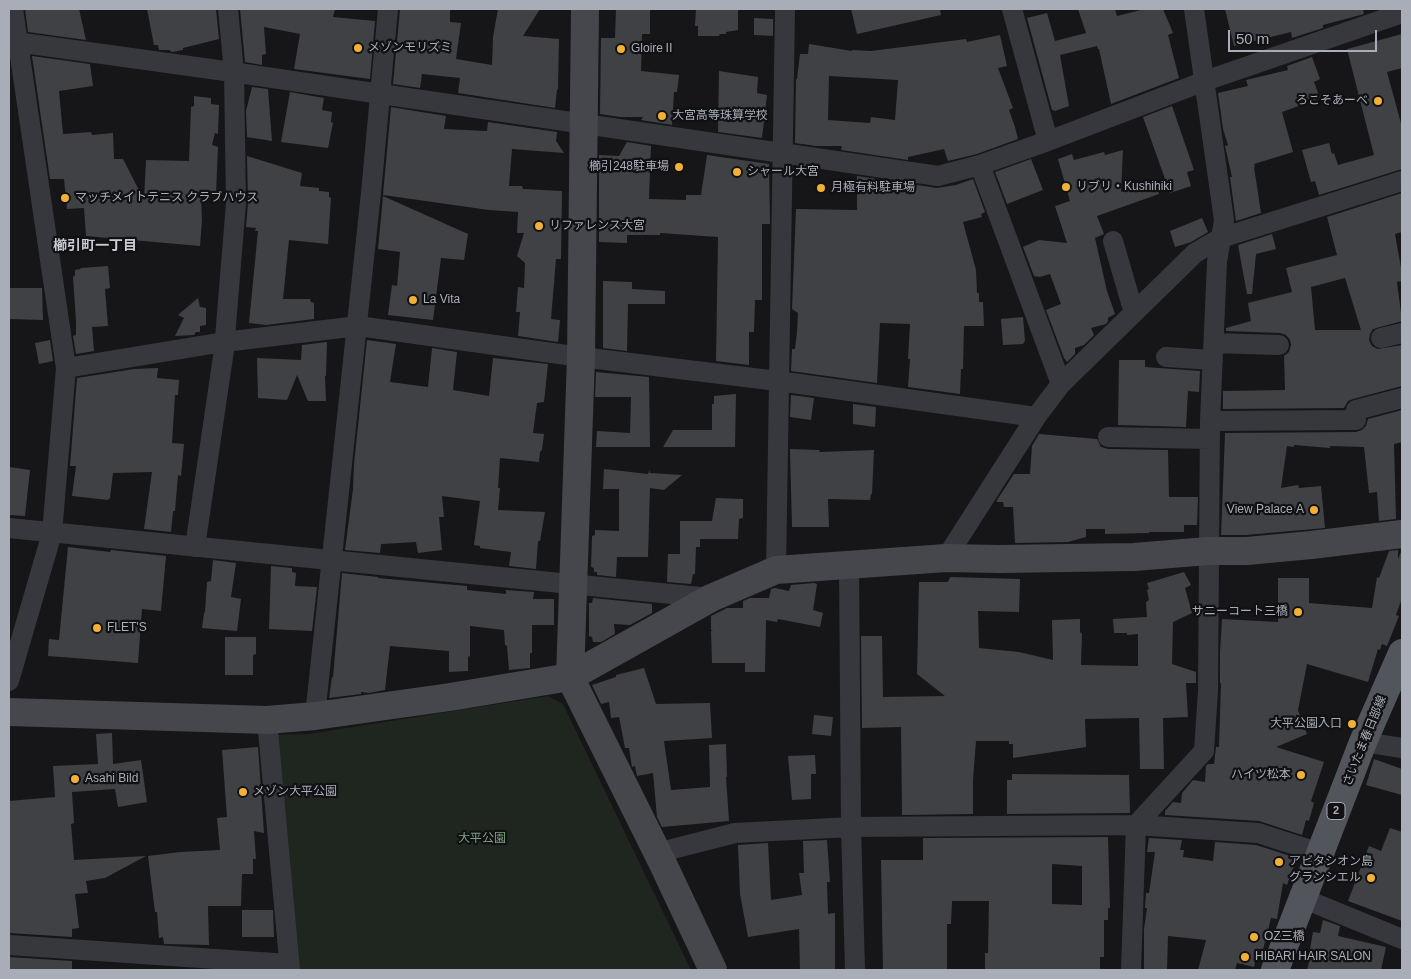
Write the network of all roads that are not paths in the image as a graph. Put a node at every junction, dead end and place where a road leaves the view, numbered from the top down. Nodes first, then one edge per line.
1 (13, 9) edge
2 (228, 9) edge
3 (388, 9) edge
4 (585, 9) edge
5 (785, 9) edge
6 (1012, 9) edge
7 (1194, 9) edge
8 (1402, 13) edge
9 (13, 42) edge
10 (234, 72) junction
11 (1205, 81) junction
12 (380, 94) junction
13 (583, 124) junction
14 (1048, 141) junction
15 (784, 152) junction
16 (980, 165) junction
17 (1402, 181) edge
18 (1221, 238) junction
19 (1112, 241) dead end
20 (1134, 313) junction
21 (358, 326) junction
22 (1402, 333) edge
23 (1381, 338) dead end
24 (224, 342) junction
25 (1279, 345) dead end
26 (1213, 352) junction
27 (581, 357) junction
28 (1166, 357) dead end
29 (66, 368) junction
30 (778, 381) junction
31 (1062, 384) junction
32 (1402, 398) edge
33 (1036, 417) junction
34 (1210, 430) junction
35 (1108, 436) dead end
36 (9, 528) edge
37 (52, 533) junction
38 (1402, 534) edge
39 (195, 547) junction
40 (1208, 551) junction
41 (946, 558) junction
42 (332, 561) junction
43 (849, 564) junction
44 (776, 570) junction
45 (574, 583) junction
46 (712, 598) junction
47 (1402, 653) edge
48 (570, 678) junction
49 (9, 681) edge
50 (9, 712) edge
51 (315, 716) junction
52 (267, 720) junction
53 (1363, 742) junction
54 (1402, 748) edge
55 (1136, 825) junction
56 (851, 827) junction
57 (657, 853) junction
58 (1320, 853) junction
59 (1302, 898) junction
60 (1402, 939) edge
61 (9, 945) edge
62 (289, 967) edge
63 (713, 970) edge
64 (855, 970) edge
65 (1132, 970) edge
66 (1275, 970) edge

1 - 9 street
2 - 10 street
3 - 12 street
4 - 13 street
5 - 15 street
6 - 14 street
7 - 11 street
8 - 11 street
9 - 10 street
9 - 29 street
10 - 12 street
10 - 24 street
11 - 14 street
11 - 18 street
12 - 13 street
12 - 21 street
13 - 15 street
13 - 27 street
14 - 16 street
15 - 16 street
15 - 30 street
16 - 31 street
17 - 18 street
18 - 20 street
18 - 26 street
19 - 20 street
20 - 31 street
21 - 24 street
21 - 27 street
21 - 42 street
22 - 23 street
24 - 29 street
24 - 39 street
25 - 26 street
26 - 28 street
26 - 34 street
27 - 30 street
27 - 45 street
29 - 37 street
30 - 33 street
30 - 44 street
31 - 33 street
32 - 34 street
33 - 41 street
34 - 35 street
34 - 40 street
36 - 37 street
37 - 39 street
37 - 49 street
38 - 40 street
39 - 42 street
40 - 41 street
40 - 55 street
41 - 43 street
42 - 45 street
42 - 51 street
43 - 44 street
43 - 56 street
44 - 46 street
45 - 46 street
45 - 48 street
46 - 48 street
47 - 53 main road, さいたま春日部線 / 2
48 - 51 street
48 - 57 street
50 - 52 street
51 - 52 street
52 - 62 street
53 - 54 street
53 - 58 main road, さいたま春日部線 / 2
55 - 56 street
55 - 58 street
55 - 65 street
56 - 57 street
56 - 64 street
57 - 63 street
58 - 59 main road, さいたま春日部線 / 2
59 - 60 street
59 - 66 main road, さいたま春日部線 / 2
61 - 62 street

